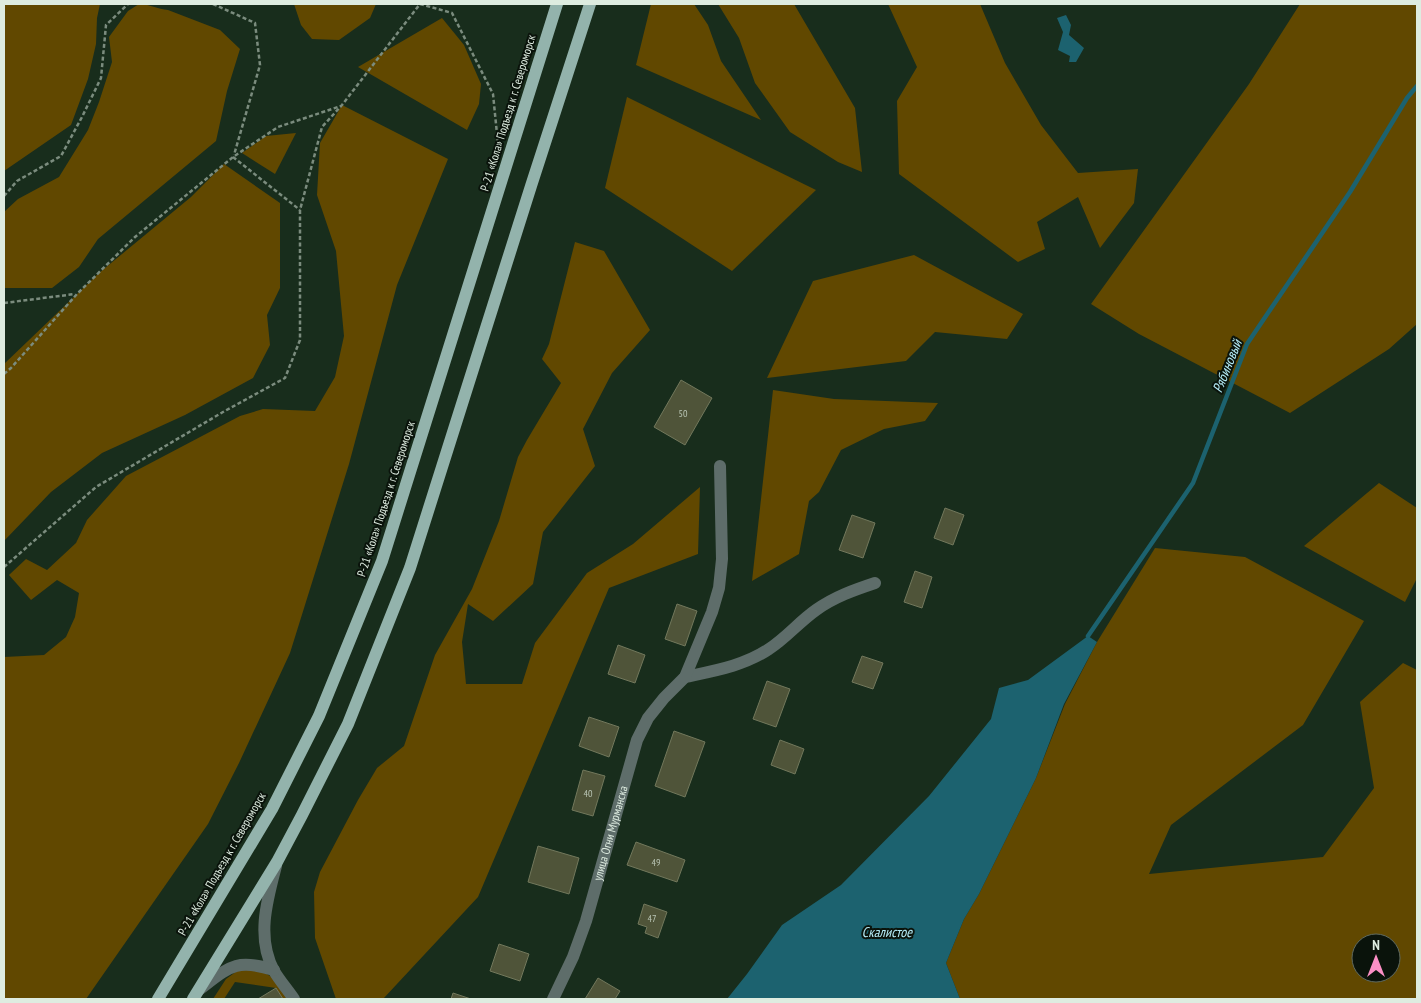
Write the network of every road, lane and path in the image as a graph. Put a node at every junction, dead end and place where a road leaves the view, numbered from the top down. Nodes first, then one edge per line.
1 (128, 4) edge
2 (212, 4) edge
3 (420, 4) edge
4 (557, 4) edge
5 (590, 4) edge
6 (342, 106) junction
7 (499, 150) dead end
8 (233, 157) junction
9 (4, 196) edge
10 (300, 210) junction
11 (77, 294) junction
12 (4, 303) edge
13 (4, 374) edge
14 (720, 466) dead end
15 (4, 567) edge
16 (876, 583) dead end
17 (685, 677) junction
18 (277, 862) junction
19 (274, 970) junction
20 (196, 994) edge
21 (158, 999) edge
22 (294, 999) edge
23 (553, 999) edge

1 - 9 path
2 - 8 path
3 - 6 path
3 - 7 path
4 - 21 main road, Р-21 «Кола» Подъезд к г. Североморск
5 - 18 main road
6 - 8 path
6 - 10 path
8 - 10 path
8 - 11 path
10 - 15 path
11 - 12 path
11 - 13 path
14 - 17 street
16 - 17 street
17 - 23 street, улица Огни Мурманска
18 - 19 street
18 - 20 main road
19 - 20 street
19 - 22 street

